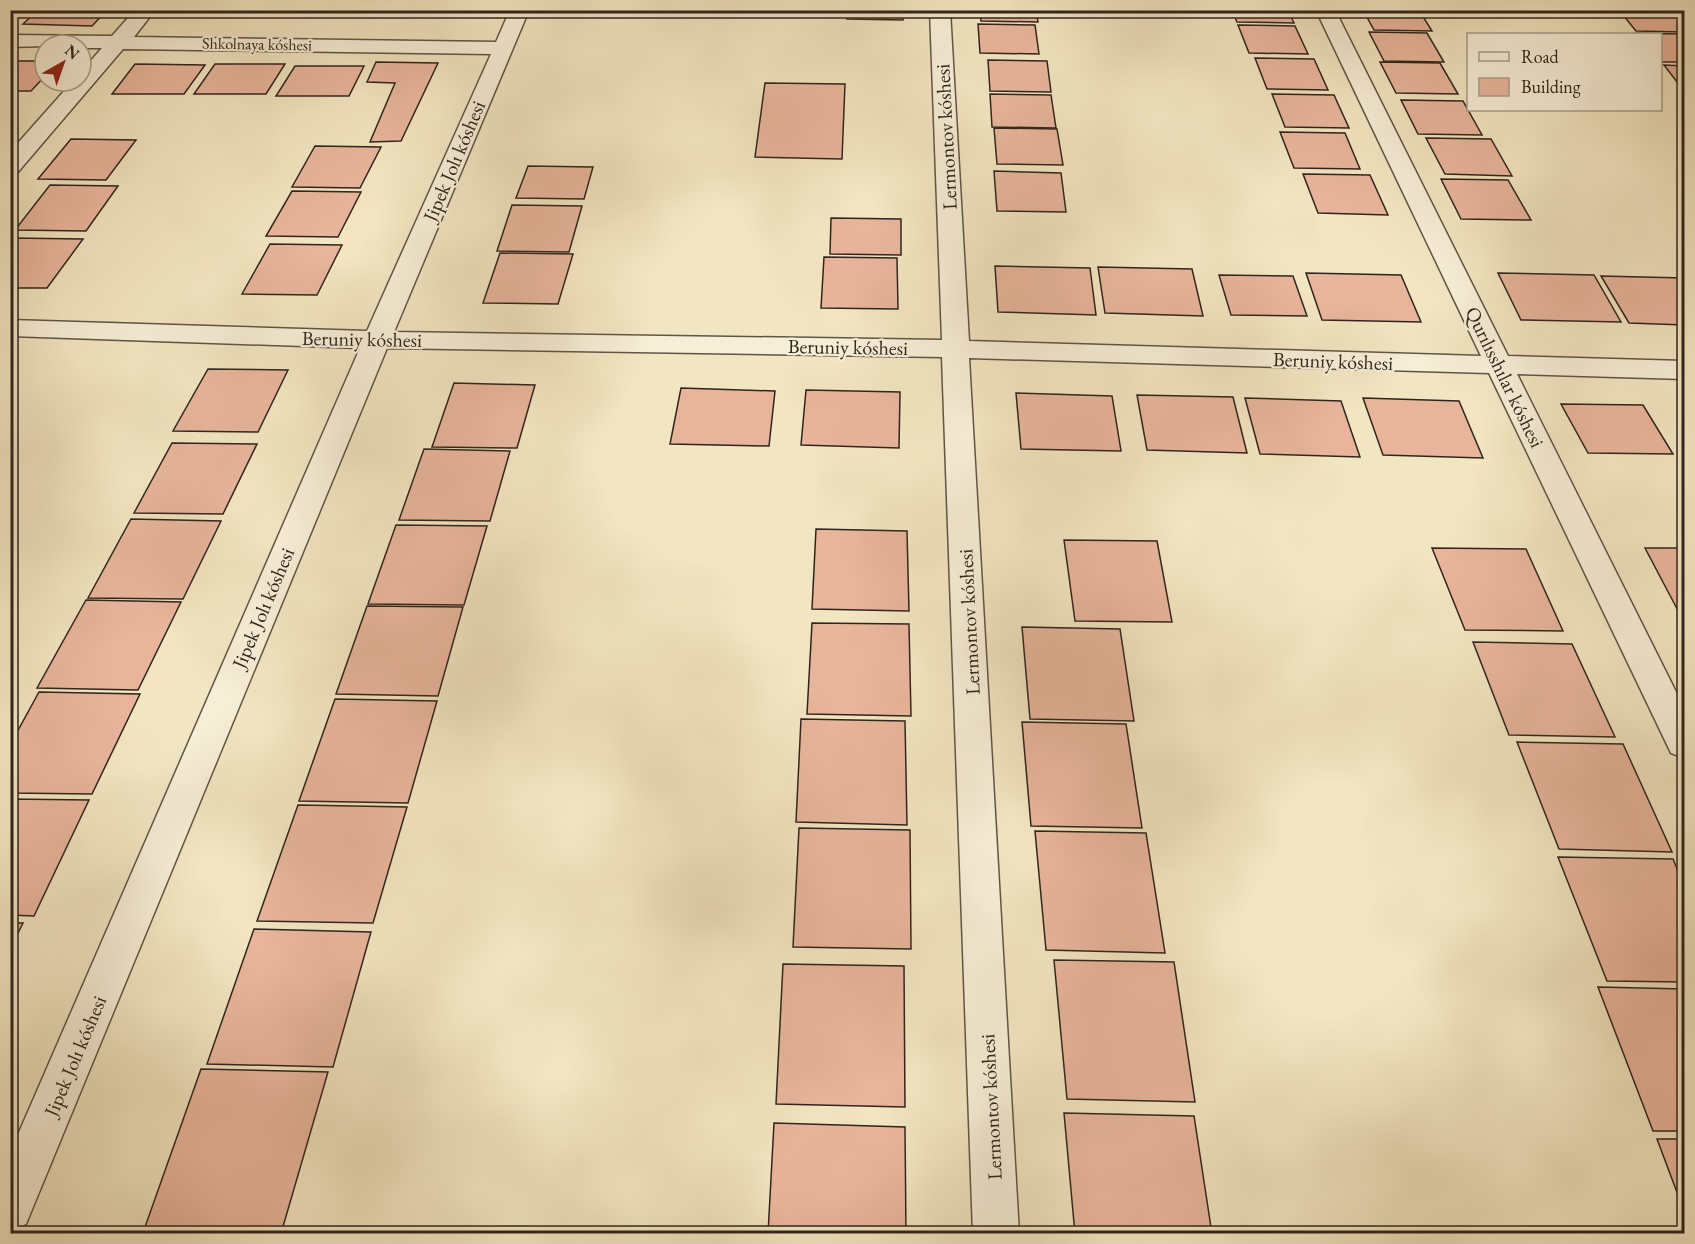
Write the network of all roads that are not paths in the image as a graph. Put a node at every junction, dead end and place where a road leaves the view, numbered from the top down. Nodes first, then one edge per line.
1 (146, 10) edge
2 (520, 10) edge
3 (940, 10) edge
4 (1325, 10) edge
5 (10, 41) edge
6 (119, 41) junction
7 (504, 48) junction
8 (10, 167) edge
9 (10, 328) edge
10 (377, 340) junction
11 (956, 349) junction
12 (1499, 366) junction
13 (1684, 370) edge
14 (1684, 743) edge
15 (10, 1208) edge
16 (996, 1233) edge

1 - 6 street
2 - 7 street, Jipek Jolı kóshesi
3 - 11 street, Lermontov kóshesi
4 - 12 street, Qurılısshılar kóshesi
5 - 6 street, Shkolnaya kóshesi
6 - 7 street, Shkolnaya kóshesi
6 - 8 street
7 - 10 street, Jipek Jolı kóshesi
9 - 10 street, Beruniy kóshesi
10 - 11 street, Beruniy kóshesi
10 - 15 street, Jipek Jolı kóshesi
11 - 12 street, Beruniy kóshesi
11 - 16 street, Lermontov kóshesi
12 - 13 street, Beruniy kóshesi
12 - 14 street, Qurılısshılar kóshesi

